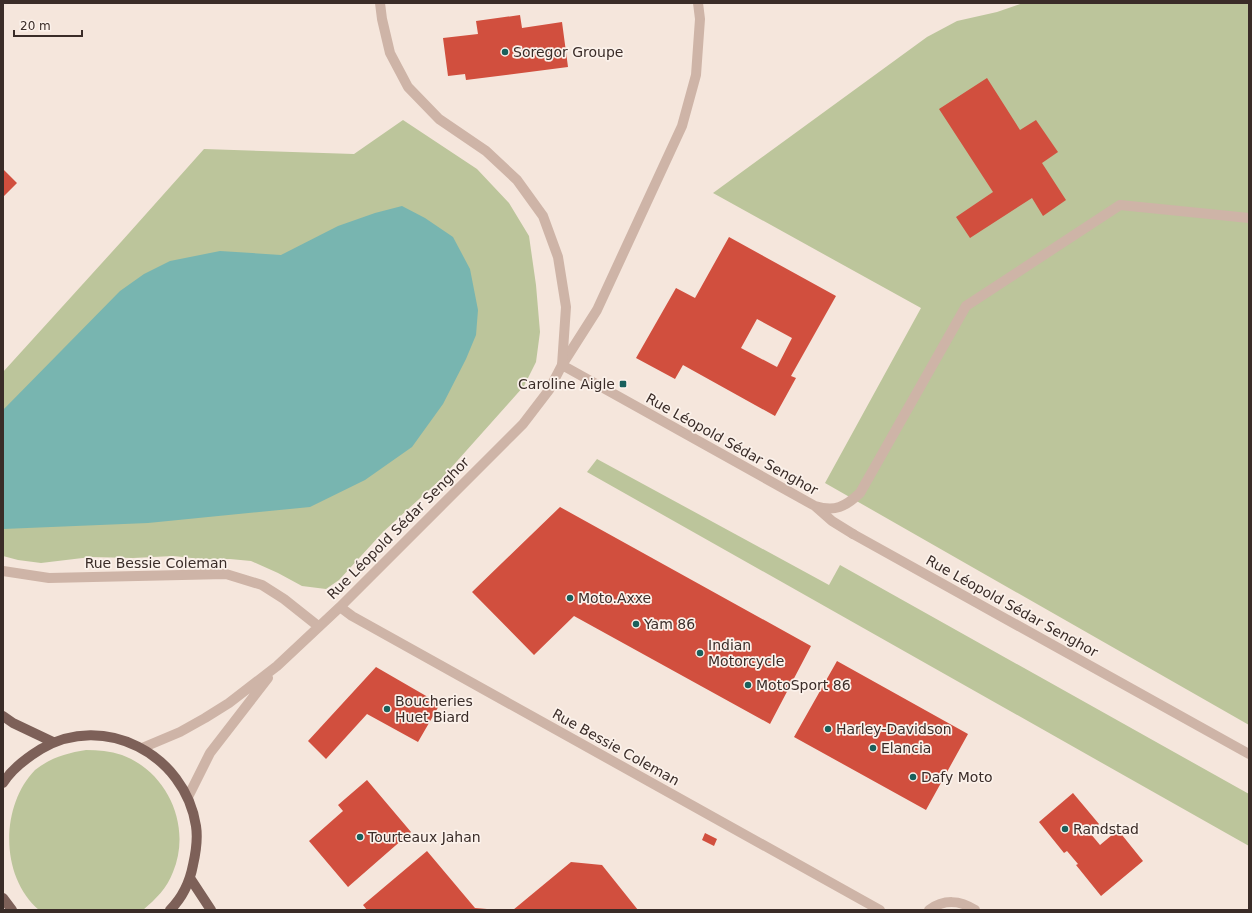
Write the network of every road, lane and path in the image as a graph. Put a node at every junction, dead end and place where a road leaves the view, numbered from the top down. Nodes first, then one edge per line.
1 (380, 3) edge
2 (698, 3) edge
3 (1249, 218) edge
4 (562, 365) junction
5 (815, 506) junction
6 (3, 571) edge
7 (340, 607) junction
8 (318, 626) junction
9 (277, 666) junction
10 (3, 716) edge
11 (53, 742) junction
12 (142, 748) junction
13 (1249, 754) edge
14 (3, 783) edge
15 (188, 798) junction
16 (190, 878) junction
17 (170, 910) edge
18 (211, 910) edge
19 (880, 910) edge
20 (929, 910) edge
21 (975, 910) edge

1 - 4 street
2 - 4 street
3 - 5 street
4 - 5 street, Rue Léopold Sédar Senghor
4 - 7 street, Rue Léopold Sédar Senghor
5 - 13 street, Rue Léopold Sédar Senghor
6 - 8 street, Rue Bessie Coleman
7 - 8 street, Rue Léopold Sédar Senghor
7 - 19 street, Rue Bessie Coleman
8 - 9 street, Rue Léopold Sédar Senghor
9 - 12 street, Rue Léopold Sédar Senghor
9 - 15 street, Rue Léopold Sédar Senghor
10 - 11 main road
11 - 12 main road
11 - 14 main road
12 - 15 main road
15 - 16 main road
16 - 17 main road
16 - 18 main road
20 - 21 street

